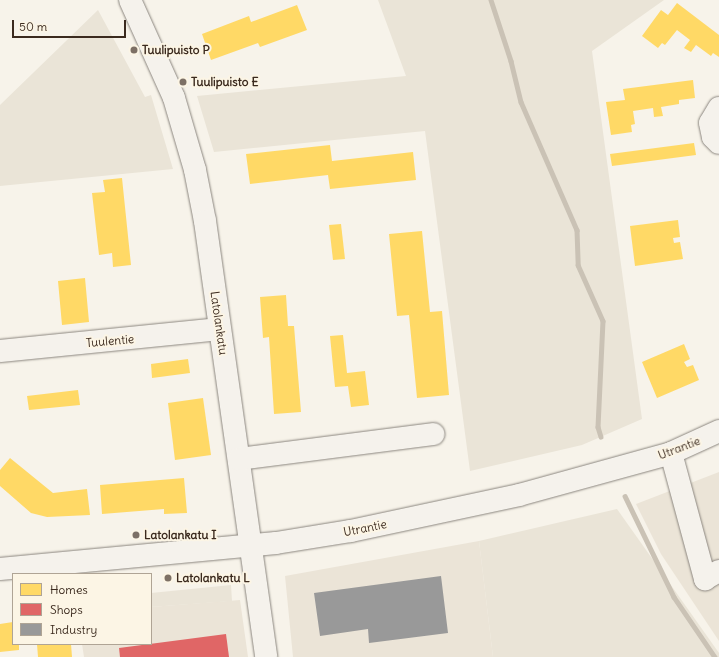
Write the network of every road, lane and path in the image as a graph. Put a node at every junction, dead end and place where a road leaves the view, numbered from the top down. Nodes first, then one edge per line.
1 (130, 0) edge
2 (719, 108) edge
3 (719, 144) edge
4 (219, 329) junction
5 (0, 351) edge
6 (719, 431) edge
7 (433, 434) dead end
8 (671, 453) junction
9 (239, 459) junction
10 (251, 546) junction
11 (0, 569) edge
12 (719, 571) edge
13 (266, 657) edge

1 - 4 street, Latolankatu
2 - 3 street
4 - 5 street, Tuulentie
4 - 9 street, Latolankatu
6 - 8 street, Utrantie
7 - 9 street
8 - 10 street, Utrantie
8 - 12 street
9 - 10 street, Latolankatu
10 - 11 street, Utrantie
10 - 13 street, Latolankatu

